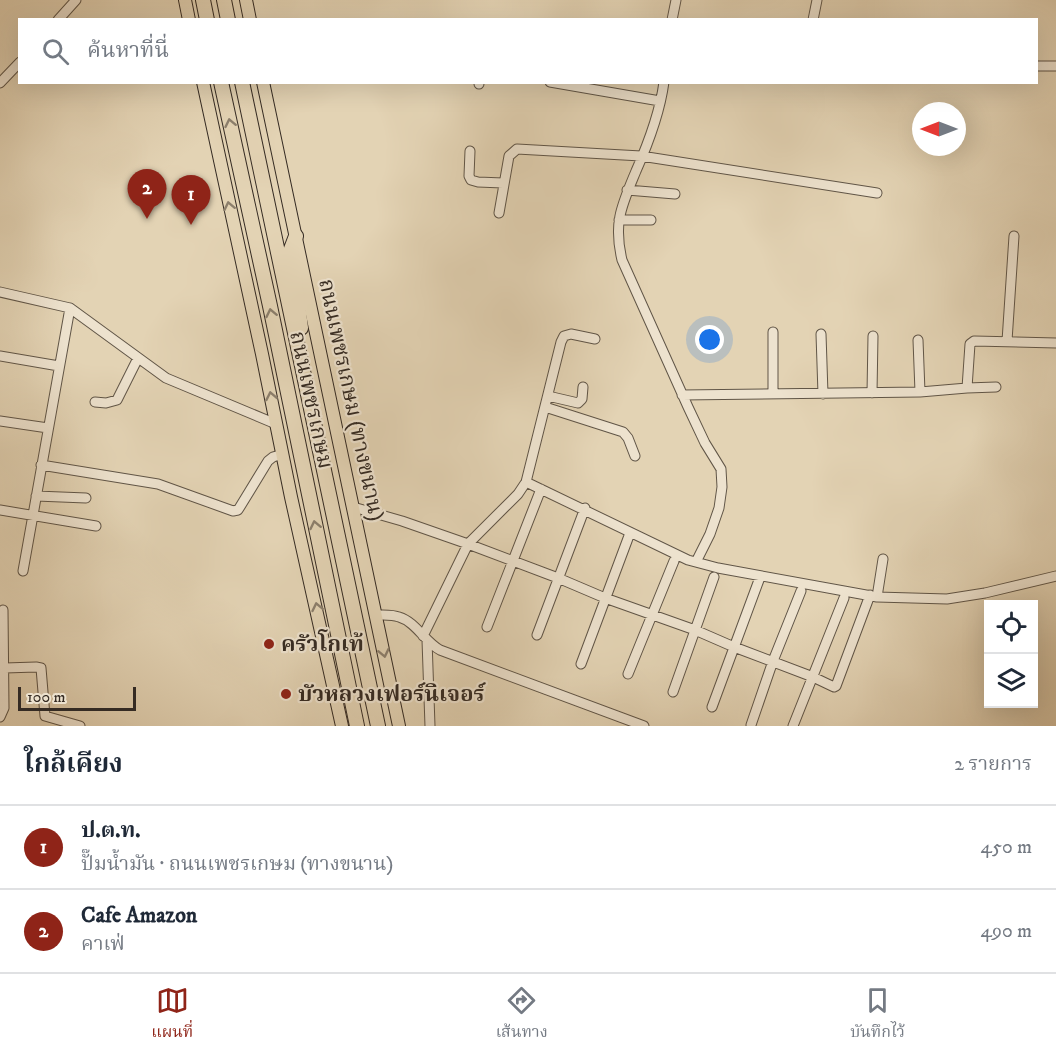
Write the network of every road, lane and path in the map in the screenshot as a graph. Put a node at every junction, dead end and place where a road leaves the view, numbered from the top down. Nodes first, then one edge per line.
1 (76, 0) edge
2 (185, 0) edge
3 (202, 0) edge
4 (224, 0) edge
5 (246, 0) edge
6 (676, 0) edge
7 (817, 0) edge
8 (60, 18) edge
9 (189, 18) edge
10 (206, 18) edge
11 (228, 18) edge
12 (250, 18) edge
13 (672, 18) edge
14 (813, 18) edge
15 (18, 64) edge
16 (1038, 66) edge
17 (1056, 66) edge
18 (0, 83) edge
19 (203, 84) edge
20 (221, 84) edge
21 (242, 84) edge
22 (263, 84) edge
23 (572, 84) edge
24 (664, 84) edge
25 (605, 87) edge
26 (660, 100) junction
27 (470, 151) dead end
28 (641, 156) junction
29 (503, 183) junction
30 (627, 190) junction
31 (877, 193) dead end
32 (675, 194) dead end
33 (499, 213) dead end
34 (619, 220) junction
35 (651, 220) dead end
36 (296, 236) junction
37 (1014, 236) dead end
38 (0, 292) edge
39 (70, 308) junction
40 (773, 332) dead end
41 (821, 334) dead end
42 (873, 336) dead end
43 (596, 339) dead end
44 (918, 340) dead end
45 (1007, 341) junction
46 (1056, 343) edge
47 (0, 356) edge
48 (138, 358) junction
49 (59, 366) junction
50 (302, 370) junction
51 (583, 387) dead end
52 (996, 387) dead end
53 (967, 388) junction
54 (920, 392) junction
55 (872, 393) junction
56 (773, 394) junction
57 (823, 394) junction
58 (682, 395) junction
59 (548, 396) junction
60 (95, 402) dead end
61 (545, 407) junction
62 (0, 421) edge
63 (276, 424) junction
64 (48, 428) junction
65 (283, 454) junction
66 (635, 456) dead end
67 (41, 465) junction
68 (526, 482) junction
69 (541, 489) junction
70 (36, 496) junction
71 (86, 498) dead end
72 (353, 507) junction
73 (585, 508) junction
74 (0, 510) edge
75 (32, 517) junction
76 (96, 526) dead end
77 (630, 533) junction
78 (468, 544) junction
79 (883, 559) dead end
80 (674, 561) dead end
81 (513, 562) junction
82 (696, 562) junction
83 (23, 571) dead end
84 (1056, 576) edge
85 (714, 577) dead end
86 (558, 578) junction
87 (759, 580) dead end
88 (801, 591) dead end
89 (874, 596) junction
90 (605, 598) junction
91 (844, 598) dead end
92 (3, 610) dead end
93 (375, 615) junction
94 (652, 615) junction
95 (487, 627) dead end
96 (695, 630) junction
97 (537, 635) dead end
98 (425, 638) junction
99 (734, 647) junction
100 (773, 661) junction
101 (581, 664) dead end
102 (5, 668) junction
103 (628, 674) dead end
104 (813, 677) junction
105 (673, 692) dead end
106 (712, 707) dead end
107 (0, 717) edge
108 (751, 725) edge
109 (80, 726) edge
110 (342, 726) edge
111 (357, 726) edge
112 (378, 726) edge
113 (399, 726) edge
114 (430, 726) edge
115 (644, 726) edge
116 (793, 726) edge

1 - 8 street
2 - 9 main road
3 - 10 highway
4 - 11 highway
5 - 12 main road
6 - 13 street
7 - 14 street
15 - 18 street
16 - 17 street
63 -> 19 main road
111 -> 20 highway, ถนนเพชรเกษม
21 - 50 highway, ถนนเพชรเกษม
22 - 36 main road, ถนนเพชรเกษม (ทางขนาน)
23 - 25 street
24 - 26 street
25 - 26 street
26 - 28 street
27 - 29 street
28 - 29 street
28 - 30 street
28 - 31 street
29 - 33 street
30 - 32 street
30 - 34 street
34 - 35 street
34 - 58 street
36 - 50 highway
36 - 72 main road, ถนนเพชรเกษม (ทางขนาน)
37 - 45 street
38 - 39 street
39 - 48 street
39 - 49 street
40 - 56 street
41 - 57 street
42 - 55 street
43 - 59 street
44 - 54 street
45 - 46 street
45 - 53 street
47 - 49 street
48 - 60 street
48 - 63 street
49 - 64 street
50 - 112 highway, ถนนเพชรเกษม
51 - 59 street
52 - 53 street
53 - 54 street
54 - 55 street
55 - 57 street
56 - 57 street
56 - 58 street
58 - 82 street
59 - 61 street
61 - 66 street
61 - 68 street
62 - 64 street
63 - 65 main road
64 - 67 street
65 - 67 street
110 -> 65 main road
67 - 70 street
68 - 69 street
68 - 78 street
69 - 73 street
69 - 81 street
70 - 71 street
70 - 75 street
72 - 78 street
72 - 93 main road, ถนนเพชรเกษม (ทางขนาน)
73 - 77 street
73 - 86 street
74 - 75 street
75 - 76 street
75 - 83 street
77 - 82 street
77 - 90 street
78 - 81 street
78 - 98 street
79 - 89 street
80 - 94 street
81 - 86 street
81 - 95 street
82 - 89 street
84 - 89 street
85 - 96 street
86 - 90 street
86 - 97 street
87 - 99 street
88 - 100 street
89 - 104 street
90 - 94 street
90 - 101 street
91 - 104 street
92 - 102 street
93 - 98 street
93 -> 113 main road, ถนนเพชรเกษม (ทางขนาน)
94 - 96 street
94 - 103 street
96 - 99 street
96 - 105 street
98 - 114 street
98 - 115 street
99 - 100 street
99 - 106 street
100 - 104 street
100 - 108 street
102 - 107 street
102 - 109 street
104 - 116 street

